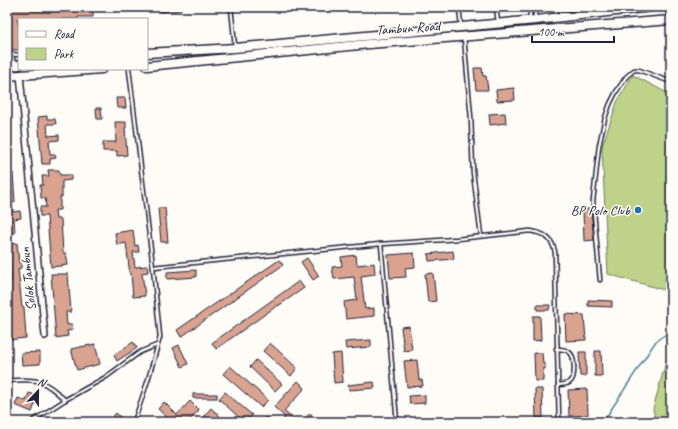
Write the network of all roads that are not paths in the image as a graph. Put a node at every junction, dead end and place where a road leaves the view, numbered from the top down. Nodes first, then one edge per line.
1 (231, 7) edge
2 (459, 7) edge
3 (496, 7) edge
4 (530, 7) edge
5 (535, 7) edge
6 (652, 7) edge
7 (533, 20) junction
8 (671, 20) edge
9 (498, 23) junction
10 (461, 26) junction
11 (579, 27) junction
12 (493, 34) junction
13 (464, 36) junction
14 (7, 46) edge
15 (235, 48) junction
16 (148, 53) edge
17 (12, 55) junction
18 (18, 55) edge
19 (13, 65) edge
20 (148, 66) edge
21 (88, 70) edge
22 (129, 70) edge
23 (20, 75) junction
24 (7, 76) edge
25 (671, 82) edge
26 (481, 236) junction
27 (381, 244) junction
28 (153, 267) junction
29 (600, 280) dead end
30 (46, 336) dead end
31 (158, 345) junction
32 (556, 349) junction
33 (7, 381) edge
34 (558, 385) junction
35 (65, 400) junction
36 (30, 422) edge
37 (134, 422) edge
38 (262, 422) edge
39 (270, 422) edge
40 (397, 422) edge
41 (559, 422) edge

1 - 15 lane
2 - 10 lane
3 - 9 lane
4 - 7 lane
5 - 7 lane
6 - 7 main road, Tambun Road
7 - 9 main road, Tambun Road
7 - 11 main road
7 - 12 main road
8 - 11 main road, Tambun Road
9 - 10 main road, Tambun Road
10 - 15 main road, Tambun Road
11 - 12 main road, Tambun Road
12 - 13 main road, Tambun Road
13 - 20 main road, Tambun Road
13 - 26 lane
14 - 17 lane
15 - 16 main road, Tambun Road
17 - 18 lane
17 - 19 lane
21 - 23 main road
22 - 28 lane
23 - 24 main road
23 - 30 street, Solok Tambun
25 - 29 lane
26 - 27 lane
26 - 32 lane
27 - 28 lane
27 - 40 lane
28 - 31 lane
31 - 35 lane
31 - 37 lane
32 - 34 lane
32 - 34 lane
33 - 35 lane
34 - 41 lane
35 - 36 lane
38 - 39 lane

